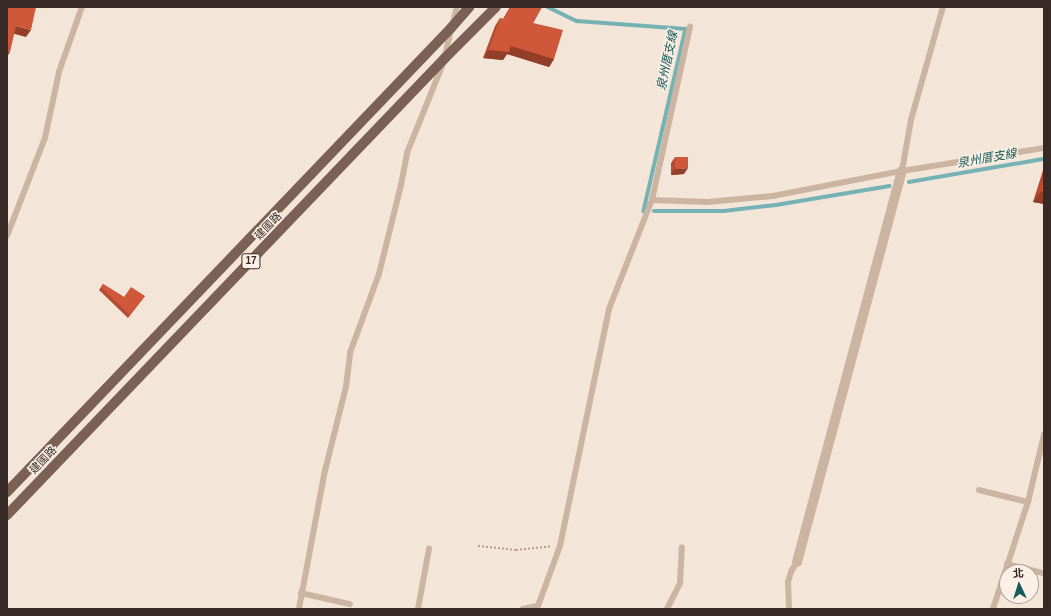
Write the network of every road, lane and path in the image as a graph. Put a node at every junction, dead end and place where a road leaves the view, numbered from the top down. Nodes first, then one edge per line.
1 (82, 7) edge
2 (457, 7) edge
3 (469, 7) edge
4 (496, 7) edge
5 (943, 7) edge
6 (690, 27) dead end
7 (452, 28) junction
8 (445, 58) junction
9 (1044, 148) edge
10 (902, 171) junction
11 (652, 200) junction
12 (7, 236) edge
13 (1044, 435) edge
14 (979, 490) dead end
15 (7, 492) edge
16 (1028, 502) junction
17 (7, 515) edge
18 (478, 546) dead end
19 (560, 546) junction
20 (429, 548) dead end
21 (682, 548) dead end
22 (797, 562) joint
23 (1007, 564) edge
24 (999, 590) edge
25 (301, 593) junction
26 (350, 604) dead end
27 (537, 608) edge
28 (299, 609) edge
29 (418, 609) edge
30 (523, 609) edge
31 (667, 609) edge
32 (789, 609) edge
33 (993, 609) edge

1 - 12 lane
2 - 7 lane
3 - 7 main road, 建國路 / 17
4 - 8 main road, 建國路 / 17
5 - 10 lane
6 - 11 lane
7 - 8 lane
7 - 15 main road, 建國路 / 17
8 - 17 main road, 建國路 / 17
8 - 25 lane
9 - 10 lane
10 - 11 lane
10 - 22 street
11 - 19 lane
13 - 16 lane
14 - 16 lane
16 - 23 lane
18 - 19 path
19 - 27 lane
20 - 29 lane
21 - 31 lane
22 - 32 lane
24 - 33 lane
25 - 26 lane
25 - 28 lane
27 - 30 lane

